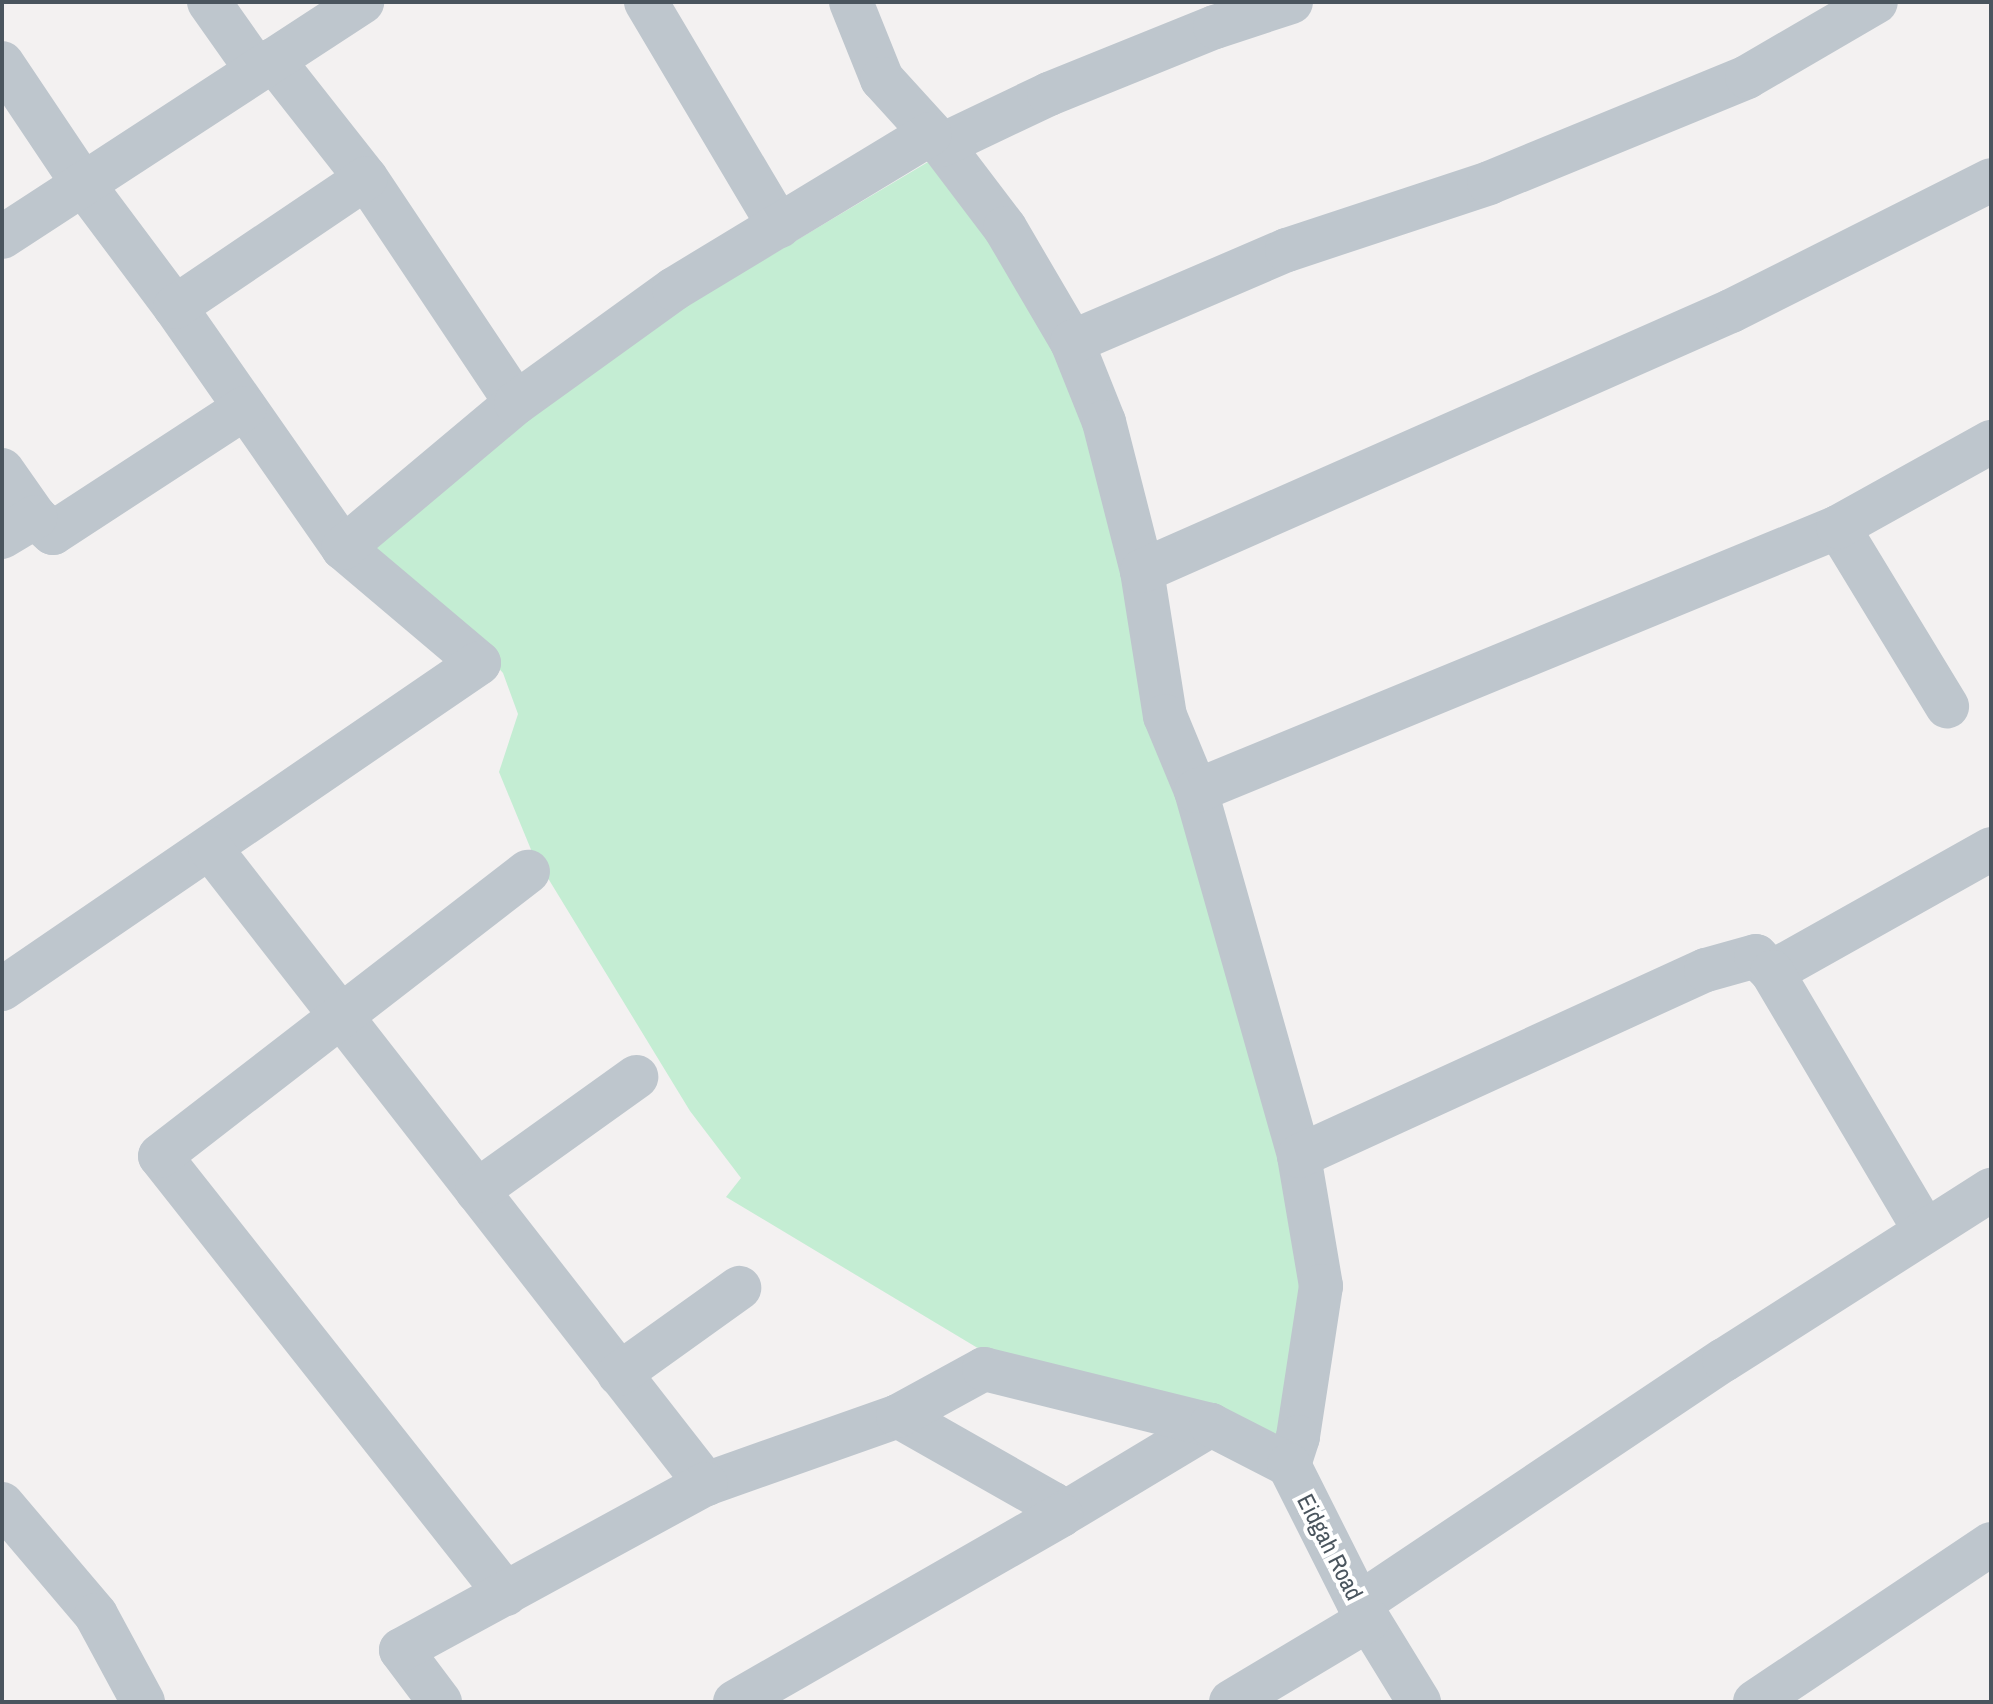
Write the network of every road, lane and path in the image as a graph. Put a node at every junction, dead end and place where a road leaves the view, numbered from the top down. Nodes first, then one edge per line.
1 (209, 2) edge
2 (362, 2) edge
3 (646, 2) edge
4 (851, 2) edge
5 (1291, 2) edge
6 (1876, 2) edge
7 (2, 63) edge
8 (265, 65) junction
9 (936, 140) junction
10 (366, 178) junction
11 (1991, 180) edge
12 (83, 184) junction
13 (779, 226) junction
14 (2, 237) edge
15 (175, 307) junction
16 (1072, 342) junction
17 (516, 403) junction
18 (245, 408) junction
19 (1991, 442) edge
20 (2, 470) edge
21 (19, 527) edge
22 (1838, 527) junction
23 (343, 548) junction
24 (1142, 571) junction
25 (1947, 706) dead end
26 (1196, 791) junction
27 (210, 848) junction
28 (1991, 849) edge
29 (528, 872) dead end
30 (1772, 972) junction
31 (2, 989) edge
32 (340, 1019) junction
33 (636, 1077) dead end
34 (1299, 1156) junction
35 (1991, 1190) edge
36 (477, 1191) junction
37 (1924, 1229) junction
38 (739, 1288) dead end
39 (619, 1374) junction
40 (898, 1416) junction
41 (1211, 1425) junction
42 (1289, 1465) junction
43 (706, 1484) junction
44 (2, 1504) edge
45 (1061, 1515) junction
46 (1991, 1544) edge
47 (506, 1594) junction
48 (1364, 1612) junction
49 (143, 1702) edge
50 (440, 1702) edge
51 (735, 1702) edge
52 (1231, 1702) edge
53 (1419, 1702) edge
54 (1755, 1702) edge

1 - 8 street
2 - 8 street
3 - 13 street
4 - 9 street
5 - 9 street
6 - 16 street
7 - 12 street
8 - 10 street
8 - 12 street
9 - 13 street
9 - 16 street
10 - 15 street
10 - 17 street
11 - 24 street
12 - 14 street
12 - 15 street
13 - 17 street
15 - 18 street
16 - 24 street
17 - 23 street
18 - 21 street
18 - 23 street
19 - 22 street
20 - 21 street
22 - 25 street
22 - 26 street
23 - 27 street
24 - 26 street
26 - 34 street
27 - 31 street
27 - 32 street
28 - 30 street
29 - 32 street
30 - 34 street
30 - 37 street
32 - 36 street
32 - 47 street
33 - 36 street
34 - 42 street
35 - 37 street
36 - 39 street
37 - 48 street
38 - 39 street
39 - 43 street
40 - 41 street, Eidgah Road
40 - 43 street, Eidgah Road
40 - 45 street
41 - 42 street, Eidgah Road
41 - 45 street
42 - 48 street, Eidgah Road
43 - 47 street, Eidgah Road
44 - 49 street
45 - 51 street
46 - 54 street
47 - 50 street, Eidgah Road
48 - 52 street
48 - 53 street, Eidgah Road

